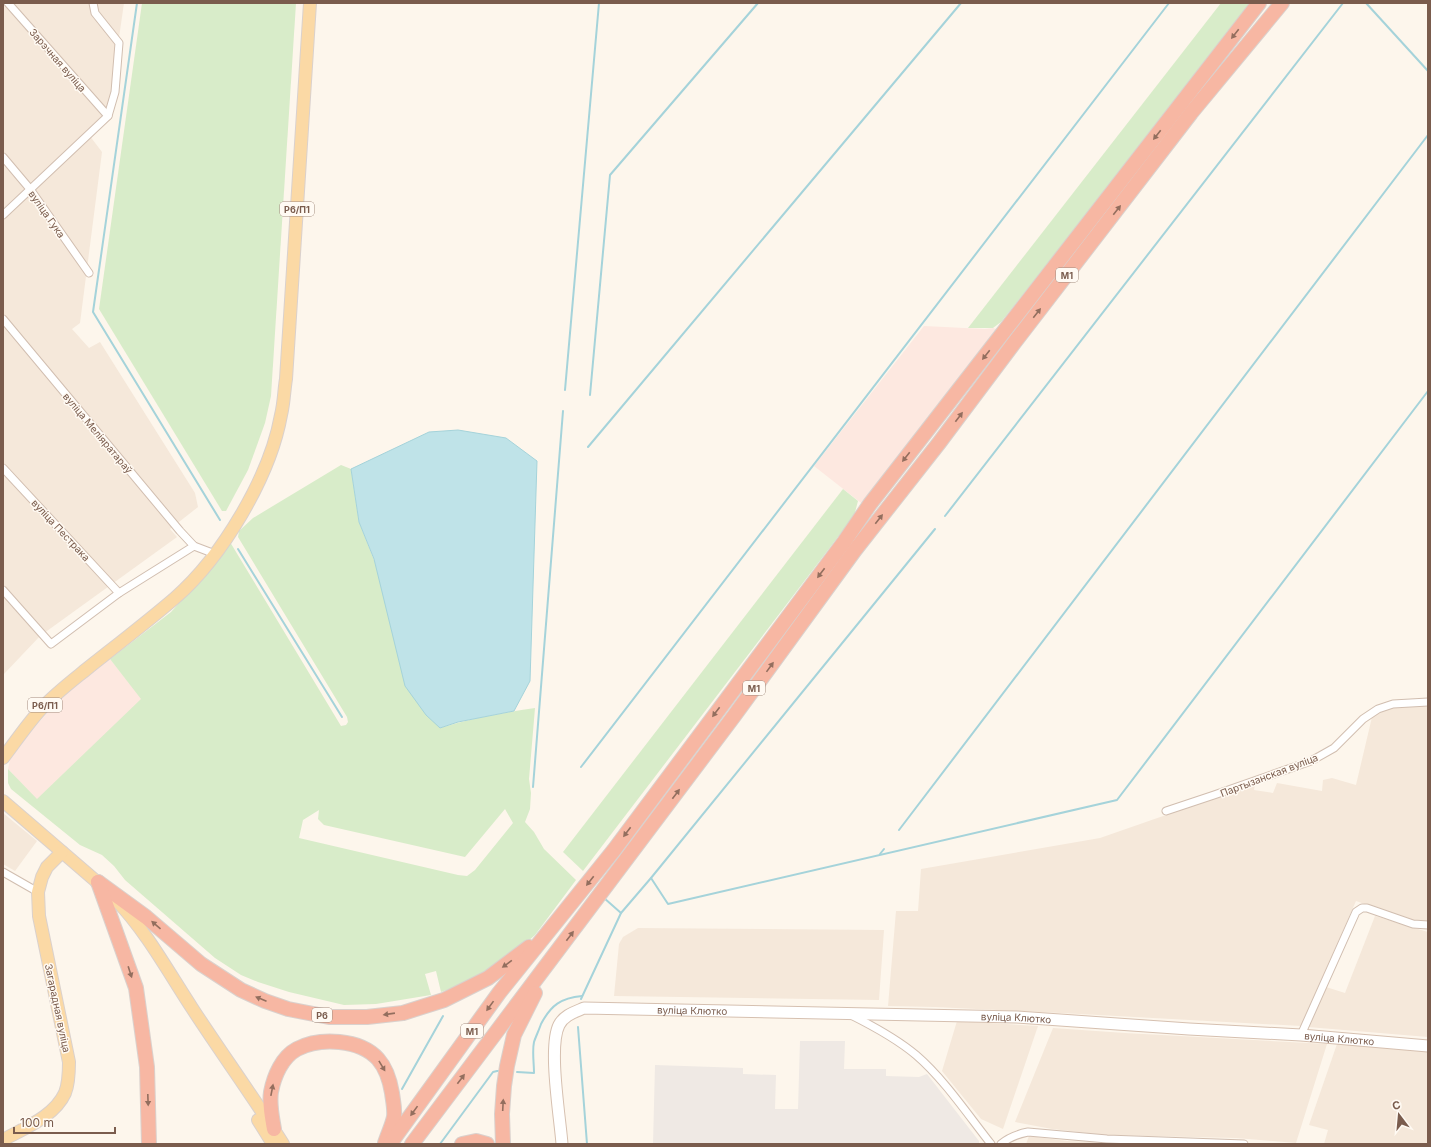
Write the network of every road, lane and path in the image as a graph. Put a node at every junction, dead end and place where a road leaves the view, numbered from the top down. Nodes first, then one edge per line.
1 (8, 3) edge
2 (93, 3) edge
3 (310, 3) edge
4 (1259, 3) edge
5 (1282, 3) edge
6 (108, 116) junction
7 (3, 157) edge
8 (30, 189) junction
9 (3, 215) edge
10 (89, 273) dead end
11 (3, 319) edge
12 (3, 468) edge
13 (194, 546) junction
14 (215, 554) junction
15 (3, 590) edge
16 (119, 593) junction
17 (1428, 702) edge
18 (3, 758) edge
19 (3, 801) edge
20 (1166, 811) dead end
21 (62, 852) junction
22 (3, 872) edge
23 (98, 882) junction
24 (38, 892) junction
25 (558, 921) junction
26 (1428, 925) edge
27 (559, 950) junction
28 (847, 1014) junction
29 (1302, 1035) junction
30 (1428, 1046) edge
31 (228, 1064) junction
32 (274, 1129) junction
33 (3, 1140) edge
34 (149, 1144) edge
35 (273, 1144) edge
36 (283, 1144) edge
37 (384, 1144) edge
38 (390, 1144) edge
39 (412, 1144) edge
40 (462, 1144) edge
41 (487, 1144) edge
42 (503, 1144) edge
43 (562, 1144) edge
44 (991, 1144) edge
45 (1001, 1144) edge
46 (1244, 1144) edge

1 - 6 street, Зарэчная вуліца
2 - 6 street
3 - 14 main road, Р6/П1
4 -> 25 highway, М1
27 -> 5 highway, М1
6 - 8 street
7 - 8 street, вуліца Гука
8 - 9 street
8 - 10 street, вуліца Гука
11 - 13 street, вуліца Меліяратараў
12 - 16 street, вуліца Пестрака
13 - 14 street
13 - 16 street
14 - 18 main road, Р6/П1
15 - 16 street
17 - 20 street, Партызанская вуліца
19 - 21 main road, Р6
21 - 23 main road, Р6
21 - 24 main road, Загарадная вуліца
22 - 24 street
25 -> 23 highway, Р6
23 - 31 main road, Р6
23 -> 34 highway
24 - 33 main road, Загарадная вуліца
25 -> 38 highway, М1
26 - 29 street
39 -> 27 highway, М1
42 -> 27 highway
28 - 29 street, вуліца Клютко
28 - 43 street, вуліца Клютко
28 - 44 street
29 - 30 street, вуліца Клютко
31 - 32 main road, Р6
31 - 35 main road, Р6
32 - 36 main road, Р6
32 -> 37 highway, Р6
40 - 41 highway
45 - 46 street

